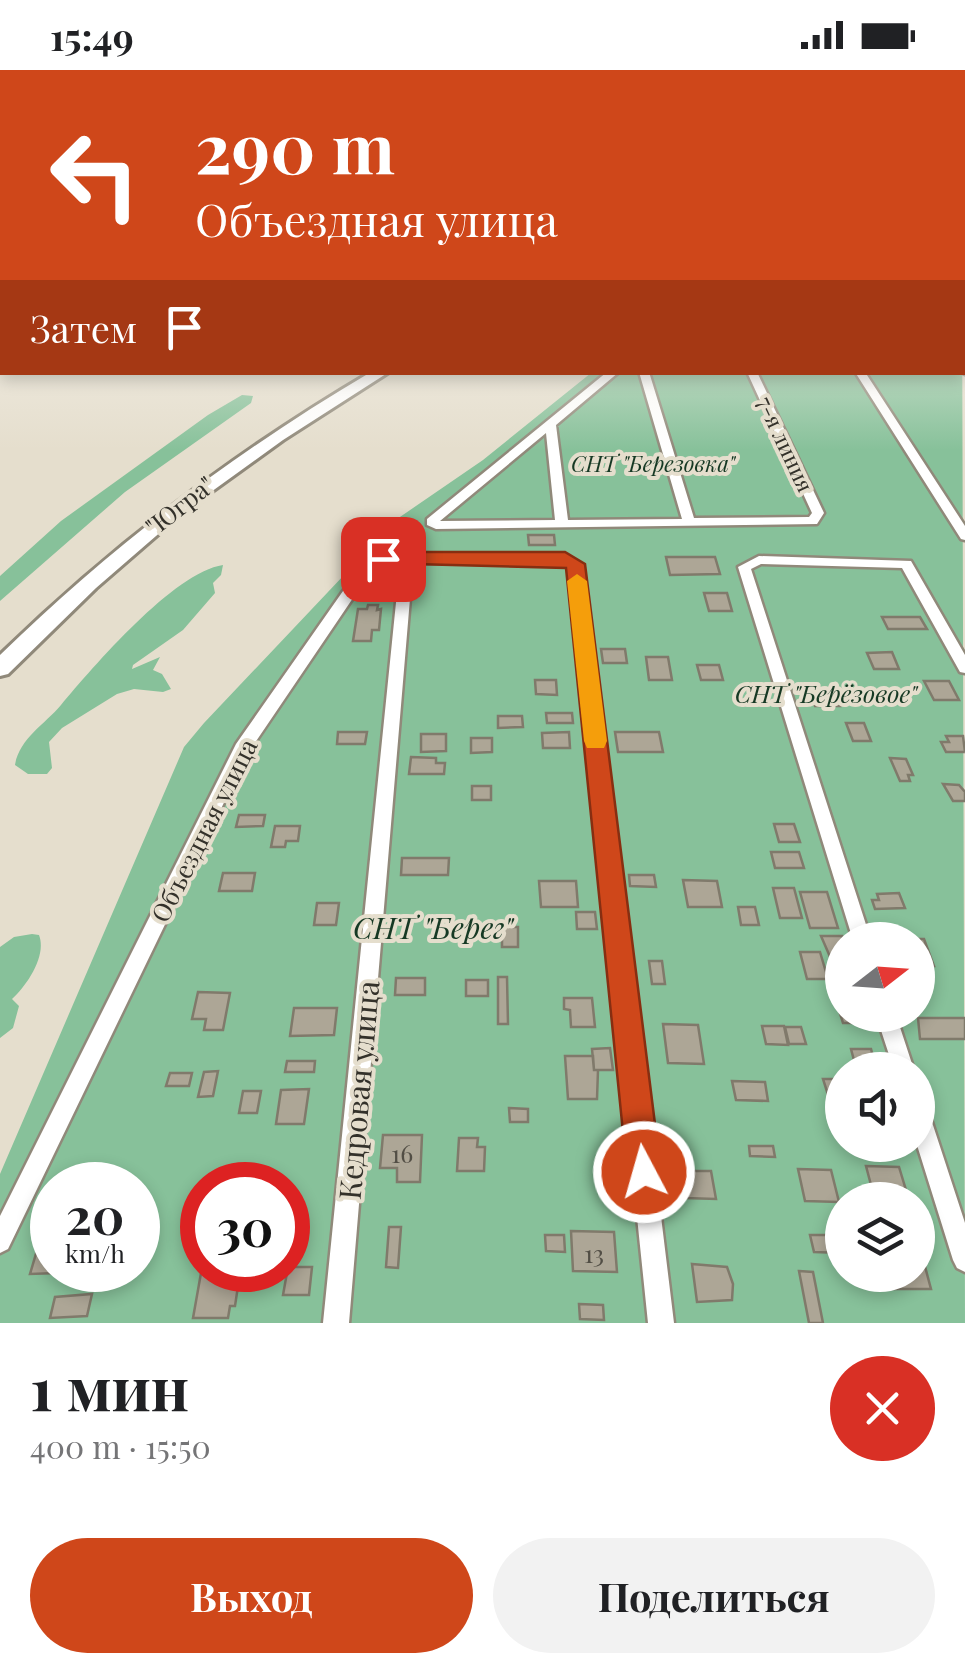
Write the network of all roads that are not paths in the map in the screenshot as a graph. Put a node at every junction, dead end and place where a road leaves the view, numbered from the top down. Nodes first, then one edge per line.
1 (377, 375) edge
2 (610, 375) edge
3 (645, 375) edge
4 (753, 375) edge
5 (862, 375) edge
6 (551, 425) junction
7 (690, 523) junction
8 (562, 524) junction
9 (965, 536) edge
10 (407, 559) junction
11 (0, 668) edge
12 (965, 668) edge
13 (856, 922) edge
14 (934, 1162) edge
15 (0, 1241) edge
16 (965, 1260) edge
17 (336, 1323) edge
18 (661, 1323) edge

1 - 11 highway, "Югра"
2 - 6 street
3 - 7 street
4 - 7 street, 7-я линия
5 - 9 street
6 - 8 street
6 - 8 street
7 - 8 street
10 - 15 street, Объездная улица
10 - 17 street, Кедровая улица
10 - 18 street, Объездная улица
12 - 13 street
14 - 16 street

